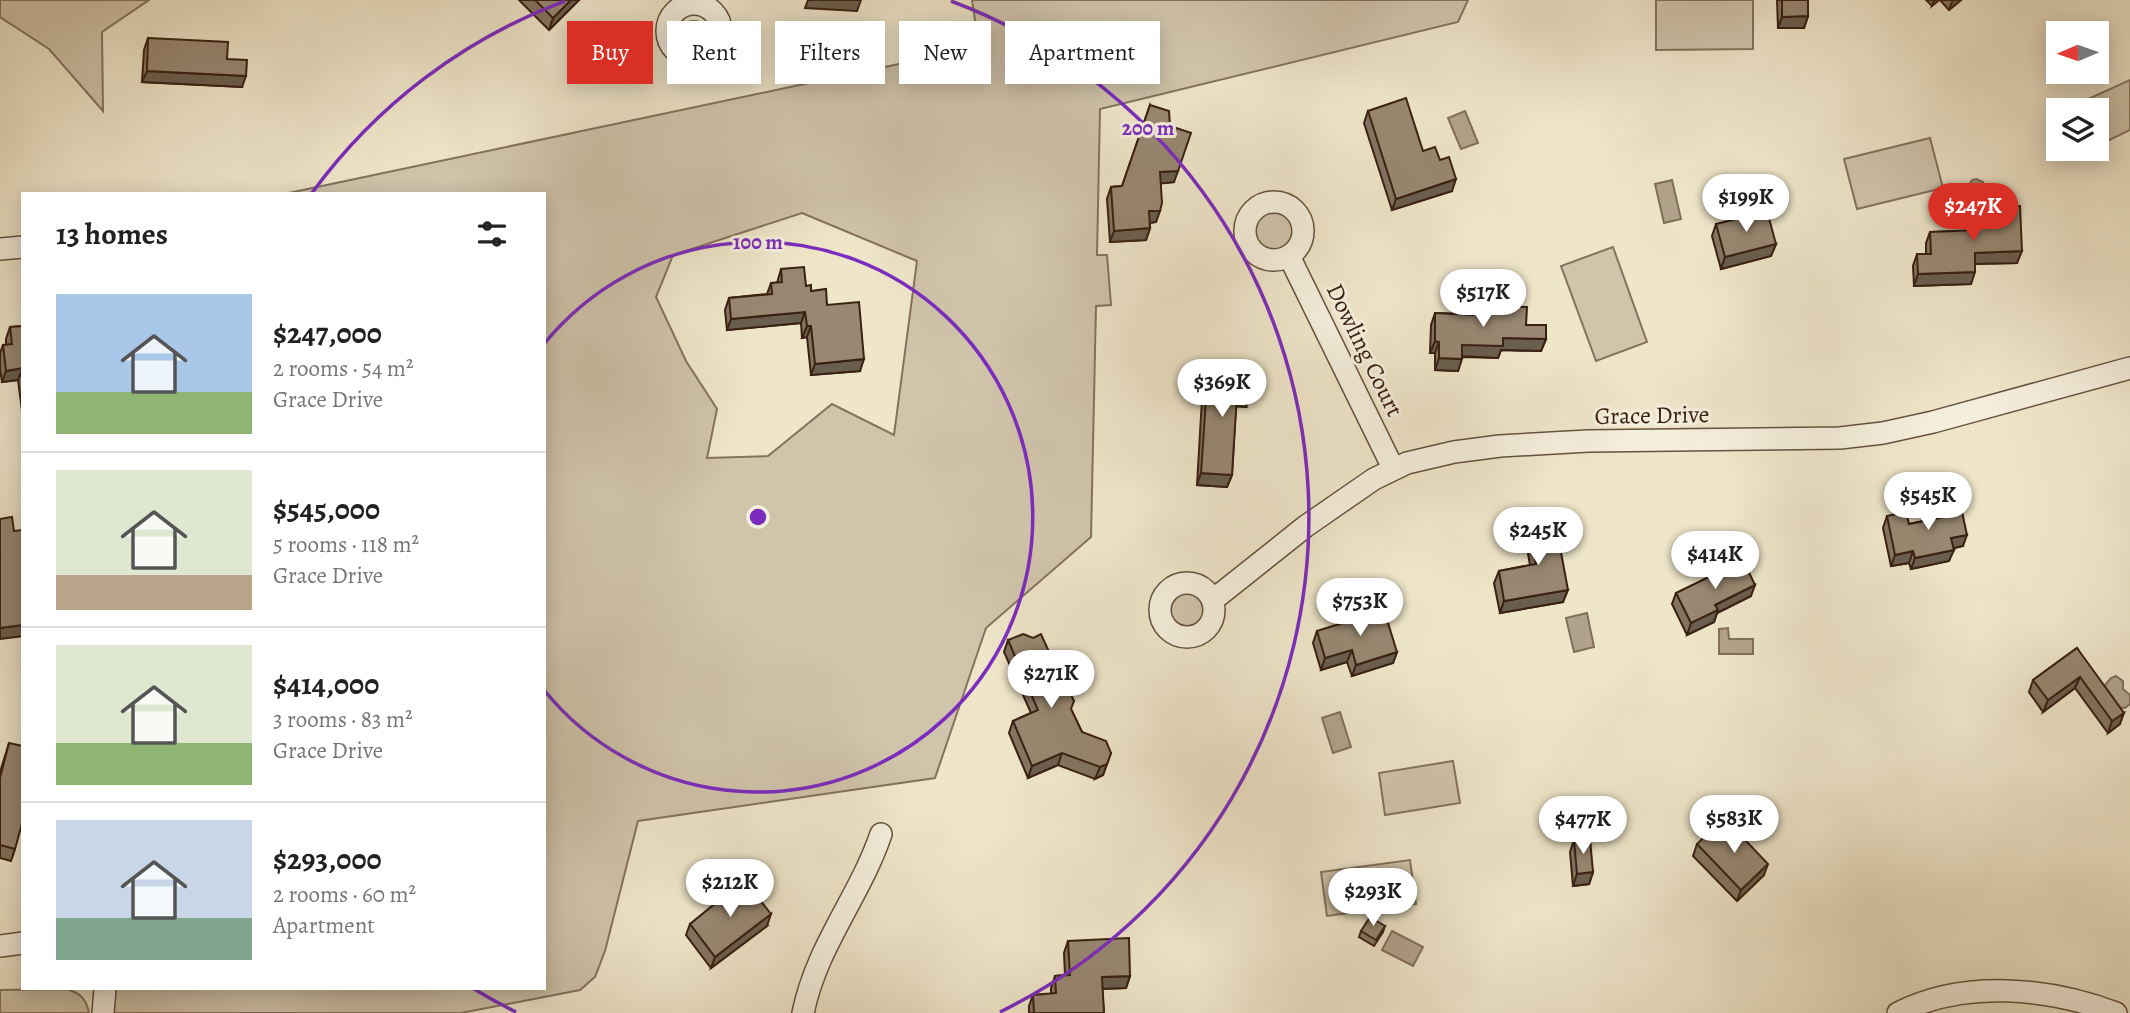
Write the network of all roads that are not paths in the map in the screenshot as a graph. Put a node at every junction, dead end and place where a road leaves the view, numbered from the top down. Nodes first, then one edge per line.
1 (21, 247) edge
2 (0, 249) edge
3 (1289, 256) dead end
4 (2130, 368) edge
5 (1393, 468) junction
6 (1213, 600) dead end
7 (881, 834) dead end
8 (21, 943) edge
9 (0, 946) edge
10 (105, 990) edge
11 (103, 1013) edge
12 (803, 1013) edge
13 (1898, 1013) edge
14 (2116, 1013) edge

1 - 2 street
3 - 5 street, Dowling Court
4 - 5 street, Grace Drive
5 - 6 street, Grace Drive
7 - 12 street
8 - 9 street
10 - 11 street
13 - 14 street

